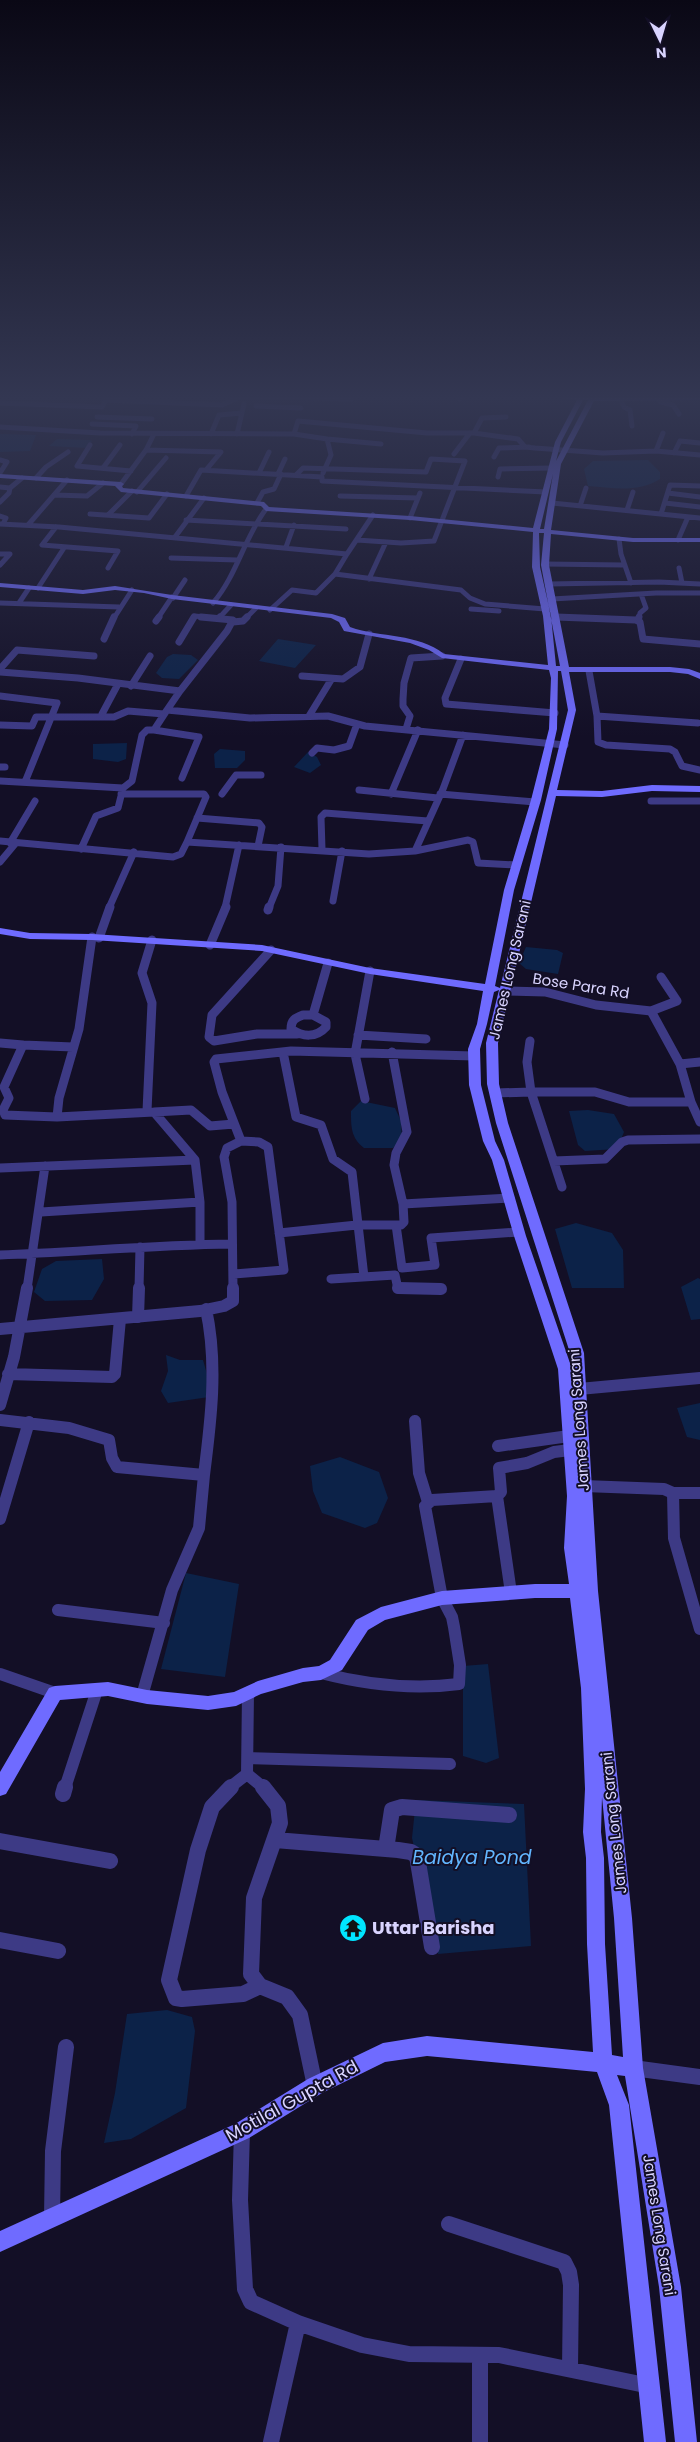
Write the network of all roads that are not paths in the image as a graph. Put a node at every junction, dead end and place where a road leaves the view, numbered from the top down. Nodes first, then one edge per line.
1 (41, 510) edge
2 (114, 510) edge
3 (155, 510) edge
4 (194, 510) edge
5 (265, 510) edge
6 (296, 510) edge
7 (413, 510) edge
8 (445, 510) edge
9 (545, 510) edge
10 (627, 510) edge
11 (662, 510) edge
12 (90, 514) dead end
13 (661, 514) junction
14 (108, 515) junction
15 (373, 515) junction
16 (0, 516) edge
17 (688, 517) junction
18 (410, 518) junction
19 (700, 518) edge
20 (186, 520) junction
21 (440, 521) junction
22 (2, 524) edge
23 (254, 524) junction
24 (28, 525) junction
25 (294, 525) junction
26 (56, 527) junction
27 (346, 530) dead end
28 (542, 531) junction
29 (175, 537) junction
30 (619, 539) junction
31 (357, 540) junction
32 (678, 540) junction
33 (700, 540) edge
34 (386, 542) junction
35 (244, 544) junction
36 (286, 547) junction
37 (64, 548) junction
38 (0, 554) edge
39 (347, 554) junction
40 (171, 558) dead end
41 (238, 560) junction
42 (545, 564) junction
43 (0, 565) edge
44 (624, 565) junction
45 (108, 568) dead end
46 (679, 568) dead end
47 (335, 574) junction
48 (369, 579) junction
49 (186, 580) dead end
50 (631, 583) junction
51 (682, 583) junction
52 (576, 584) junction
53 (700, 584) edge
54 (0, 585) edge
55 (28, 588) junction
56 (38, 588) junction
57 (132, 590) junction
58 (700, 593) edge
59 (641, 594) junction
60 (548, 596) junction
61 (172, 598) junction
62 (580, 599) junction
63 (0, 603) edge
64 (19, 603) junction
65 (213, 603) junction
66 (231, 605) junction
67 (119, 607) junction
68 (256, 608) junction
69 (472, 608) dead end
70 (520, 609) junction
71 (270, 610) junction
72 (219, 618) junction
73 (156, 621) dead end
74 (638, 621) junction
75 (233, 622) junction
76 (369, 634) junction
77 (104, 639) dead end
78 (179, 642) dead end
79 (700, 644) edge
80 (94, 656) dead end
81 (150, 656) dead end
82 (442, 656) junction
83 (0, 659) edge
84 (461, 659) junction
85 (9, 660) junction
86 (559, 669) junction
87 (0, 671) edge
88 (589, 672) junction
89 (302, 676) dead end
90 (700, 677) edge
91 (331, 680) junction
92 (118, 684) junction
93 (131, 686) junction
94 (180, 691) junction
95 (0, 696) edge
96 (166, 712) junction
97 (556, 713) junction
98 (51, 716) junction
99 (309, 716) junction
100 (597, 716) junction
101 (105, 717) junction
102 (698, 722) dead end
103 (357, 724) junction
104 (0, 725) edge
105 (406, 729) junction
106 (154, 730) junction
107 (418, 730) junction
108 (463, 735) junction
109 (548, 744) junction
110 (565, 745) junction
111 (312, 753) dead end
112 (700, 770) edge
113 (261, 774) dead end
114 (182, 778) dead end
115 (0, 782) edge
116 (25, 782) junction
117 (700, 789) edge
118 (360, 790) dead end
119 (122, 791) junction
120 (554, 793) junction
121 (204, 794) junction
122 (391, 794) junction
123 (440, 796) junction
124 (34, 801) dead end
125 (651, 801) dead end
126 (700, 801) edge
127 (535, 802) junction
128 (197, 818) junction
129 (428, 821) junction
130 (0, 841) edge
131 (187, 842) junction
132 (12, 843) junction
133 (240, 845) junction
134 (258, 846) junction
135 (281, 847) junction
136 (81, 849) junction
137 (322, 849) junction
138 (342, 851) junction
139 (415, 851) junction
140 (134, 852) junction
141 (0, 862) edge
142 (516, 867) junction
143 (534, 873) junction
144 (334, 901) dead end
145 (268, 910) dead end
146 (0, 931) edge
147 (96, 938) junction
148 (152, 940) junction
149 (210, 945) junction
150 (271, 950) junction
151 (328, 963) junction
152 (370, 971) junction
153 (661, 977) dead end
154 (488, 988) junction
155 (504, 991) junction
156 (652, 1011) junction
157 (312, 1015) junction
158 (301, 1035) junction
159 (358, 1035) junction
160 (426, 1039) dead end
161 (530, 1041) dead end
162 (0, 1043) edge
163 (23, 1044) junction
164 (74, 1048) junction
165 (303, 1051) junction
166 (283, 1052) junction
167 (392, 1052) junction
168 (354, 1054) junction
169 (474, 1056) junction
170 (700, 1062) edge
171 (680, 1064) junction
172 (2, 1091) edge
173 (531, 1092) junction
174 (495, 1093) junction
175 (365, 1099) dead end
176 (691, 1102) junction
177 (150, 1112) junction
178 (57, 1117) junction
179 (700, 1122) edge
180 (234, 1124) junction
181 (700, 1139) edge
182 (241, 1141) junction
183 (195, 1160) junction
184 (554, 1161) junction
185 (45, 1166) junction
186 (0, 1168) edge
187 (562, 1188) dead end
188 (510, 1198) junction
189 (200, 1202) junction
190 (403, 1204) junction
191 (41, 1212) junction
192 (396, 1224) junction
193 (357, 1225) junction
194 (519, 1232) junction
195 (279, 1233) junction
196 (200, 1244) junction
197 (231, 1244) junction
198 (140, 1247) junction
199 (34, 1254) junction
200 (0, 1255) edge
201 (234, 1274) junction
202 (364, 1277) junction
203 (331, 1280) dead end
204 (441, 1289) dead end
205 (206, 1310) junction
206 (138, 1317) junction
207 (120, 1319) junction
208 (20, 1327) junction
209 (0, 1329) edge
210 (8, 1374) junction
211 (700, 1378) edge
212 (579, 1389) junction
213 (0, 1405) edge
214 (0, 1420) edge
215 (29, 1422) junction
216 (415, 1422) dead end
217 (569, 1443) junction
218 (498, 1446) dead end
219 (204, 1475) junction
220 (584, 1486) junction
221 (673, 1493) junction
222 (700, 1493) edge
223 (497, 1496) junction
224 (428, 1502) junction
225 (0, 1519) edge
226 (584, 1591) junction
227 (511, 1593) junction
228 (442, 1598) junction
229 (58, 1610) dead end
230 (164, 1623) junction
231 (700, 1628) edge
232 (589, 1640) junction
233 (321, 1673) junction
234 (0, 1675) edge
235 (97, 1690) junction
236 (55, 1693) junction
237 (248, 1693) junction
238 (142, 1696) junction
239 (248, 1758) junction
240 (450, 1764) dead end
241 (247, 1774) junction
242 (2, 1780) edge
243 (64, 1794) dead end
244 (509, 1815) dead end
245 (275, 1840) junction
246 (0, 1841) edge
247 (386, 1849) junction
248 (110, 1861) dead end
249 (0, 1940) edge
250 (432, 1947) dead end
251 (58, 1951) dead end
252 (260, 1986) junction
253 (66, 2047) dead end
254 (603, 2063) junction
255 (633, 2068) junction
256 (700, 2076) edge
257 (315, 2086) junction
258 (242, 2131) junction
259 (52, 2217) junction
260 (449, 2224) dead end
261 (0, 2242) edge
262 (298, 2323) junction
263 (480, 2356) junction
264 (570, 2369) junction
265 (651, 2386) junction
266 (271, 2442) edge
267 (480, 2442) edge
268 (656, 2442) edge
269 (686, 2442) edge

1 - 24 street
2 - 14 street
3 - 14 street
4 - 20 street
5 - 23 street
6 - 15 main road
7 - 18 street
8 - 21 street
9 - 28 main road, James Long Sarani
10 - 13 street
11 - 13 street
12 - 14 street
13 - 17 street
15 - 18 main road
15 - 31 street
16 - 22 street
17 - 19 street
17 - 32 street
18 - 21 main road
20 - 23 street
20 - 29 street
21 - 28 main road
21 - 34 street
22 - 24 street
23 - 25 street
23 - 35 street
24 - 26 street
25 - 27 street
25 - 36 street
26 - 29 street
26 - 37 street
28 - 30 main road
28 - 42 main road, James Long Sarani
28 - 60 main road
29 - 35 street
30 - 32 main road
30 - 44 street
31 - 34 street
31 - 39 street
32 - 33 main road
34 - 48 street
35 - 36 street
35 - 41 street
36 - 39 street
37 - 45 street
37 - 56 street
38 - 43 street
39 - 47 street
40 - 41 street
41 - 65 street
42 - 44 street
42 - 60 main road, James Long Sarani
44 - 50 street
46 - 51 street
47 - 48 street
47 - 71 street
48 - 70 street
49 - 61 street
50 - 51 street
50 - 52 street
51 - 53 street
52 - 60 street
52 - 62 street
54 - 55 main road
55 - 56 main road
55 - 64 street
56 - 57 main road
57 - 61 main road
57 - 67 street
58 - 59 street
59 - 62 street
59 - 74 street
60 - 62 street
60 - 70 street
60 - 74 street
60 - 86 main road, James Long Sarani
61 - 65 main road
61 - 73 street
63 - 64 street
64 - 67 street
65 - 66 main road
66 - 68 main road
66 - 72 street
67 - 77 street
68 - 71 main road
68 - 75 street
69 - 70 street
71 - 76 main road
72 - 75 street
72 - 78 street
74 - 79 street
75 - 94 street
76 - 82 main road
76 - 91 street
80 - 85 street
81 - 93 street
82 - 84 main road
82 - 105 street
83 - 85 street
84 - 86 main road
84 - 97 street
85 - 87 street
86 - 88 main road
86 - 97 main road
86 - 110 main road, James Long Sarani
87 - 92 street
88 - 90 main road
88 - 100 street
89 - 91 street
91 - 99 street
92 - 93 street
92 - 101 street
93 - 94 street
94 - 96 street
95 - 98 street
96 - 99 street
96 - 101 street
96 - 106 street
97 - 109 main road
98 - 101 street
98 - 104 street
98 - 116 street
99 - 103 street
100 - 102 street
100 - 112 street
103 - 105 street
103 - 111 street
105 - 107 street
106 - 114 street
106 - 119 street
107 - 108 street
107 - 122 street
108 - 109 street
108 - 123 street
109 - 110 street
109 - 127 main road
110 - 120 main road, James Long Sarani
113 - 121 street
115 - 116 street
116 - 119 street
117 - 120 main road
118 - 122 street
119 - 121 street
119 - 136 street
120 - 143 main road, James Long Sarani
121 - 128 street
122 - 123 street
123 - 127 street
123 - 129 street
124 - 132 street
125 - 126 street
127 - 142 main road
128 - 131 street
128 - 134 street
129 - 137 street
129 - 139 street
130 - 132 street
131 - 133 street
131 - 140 street
132 - 136 street
132 - 141 street
133 - 134 street
133 - 149 street
134 - 135 street
135 - 137 street
135 - 145 street
136 - 140 street
137 - 138 street
138 - 139 street
138 - 144 street
139 - 142 street
140 - 147 street
142 - 143 main road
142 - 154 main road
143 - 155 main road, James Long Sarani
146 - 147 main road
147 - 148 main road
147 - 164 street
148 - 149 main road
148 - 177 street
149 - 150 main road
150 - 151 main road
150 - 158 street
151 - 152 main road
151 - 157 street
152 - 154 main road
152 - 159 street
153 - 156 street
154 - 155 main road
154 - 169 main road
155 - 156 street, Bose Para Rd
155 - 174 main road, James Long Sarani
156 - 171 street
157 - 158 street
157 - 158 street
158 - 165 street
159 - 160 street
159 - 168 street
161 - 173 street
162 - 163 street
163 - 164 street
163 - 172 street
164 - 178 street
165 - 166 street
165 - 168 street
166 - 180 street
166 - 193 street
167 - 168 street
167 - 169 street
167 - 190 street
168 - 175 street
169 - 188 main road
170 - 171 street
171 - 176 street
172 - 178 street
173 - 174 street
173 - 176 street
173 - 184 street
174 - 212 main road, James Long Sarani
176 - 179 street
177 - 178 street
177 - 180 street
177 - 183 street
180 - 182 street
181 - 184 street
182 - 195 street
182 - 197 street
183 - 185 street
183 - 189 street
184 - 187 street
185 - 186 street
185 - 191 street
188 - 190 street
188 - 194 main road
189 - 191 street
189 - 196 street
190 - 192 street
191 - 199 street
192 - 193 street
192 - 194 street
193 - 195 street
193 - 202 street
194 - 217 main road
195 - 201 street
196 - 197 street
196 - 198 street
197 - 201 street
198 - 199 street
198 - 206 street
199 - 200 street
199 - 208 street
201 - 205 street
202 - 203 street
202 - 204 street
205 - 206 street
205 - 219 street
206 - 207 street
207 - 208 street
207 - 210 street
208 - 209 street
208 - 210 street
210 - 213 street
211 - 212 street
212 - 220 main road, James Long Sarani
214 - 215 street
215 - 219 street
215 - 225 street
216 - 224 street
217 - 218 street
217 - 223 street
217 - 226 main road
219 - 230 street
220 - 221 street
220 - 226 main road, James Long Sarani
221 - 222 street
221 - 231 street
223 - 224 street
223 - 227 street
224 - 228 street
226 - 227 main road
226 - 232 main road
227 - 228 main road
228 - 233 main road
228 - 233 street
229 - 230 street
230 - 238 street
232 - 254 main road
232 - 255 main road, James Long Sarani
233 - 237 main road
234 - 236 street
235 - 236 main road
235 - 238 main road
235 - 243 street
236 - 242 main road
237 - 238 main road
237 - 239 street
239 - 240 street
239 - 241 street
241 - 245 street
241 - 252 street
244 - 247 street
245 - 247 street
245 - 252 street
246 - 248 street
247 - 250 street
249 - 251 street
252 - 257 street
253 - 259 street
254 - 255 main road, Motilal Gupta Rd
254 - 257 main road, Motilal Gupta Rd
254 - 265 main road
255 - 256 street
255 - 269 main road, James Long Sarani
257 - 258 main road, Motilal Gupta Rd
258 - 259 main road, Motilal Gupta Rd
258 - 262 street
259 - 261 main road, Motilal Gupta Rd
260 - 264 street
262 - 263 street
262 - 266 street
263 - 264 street
263 - 267 street
264 - 265 street
265 - 268 main road

